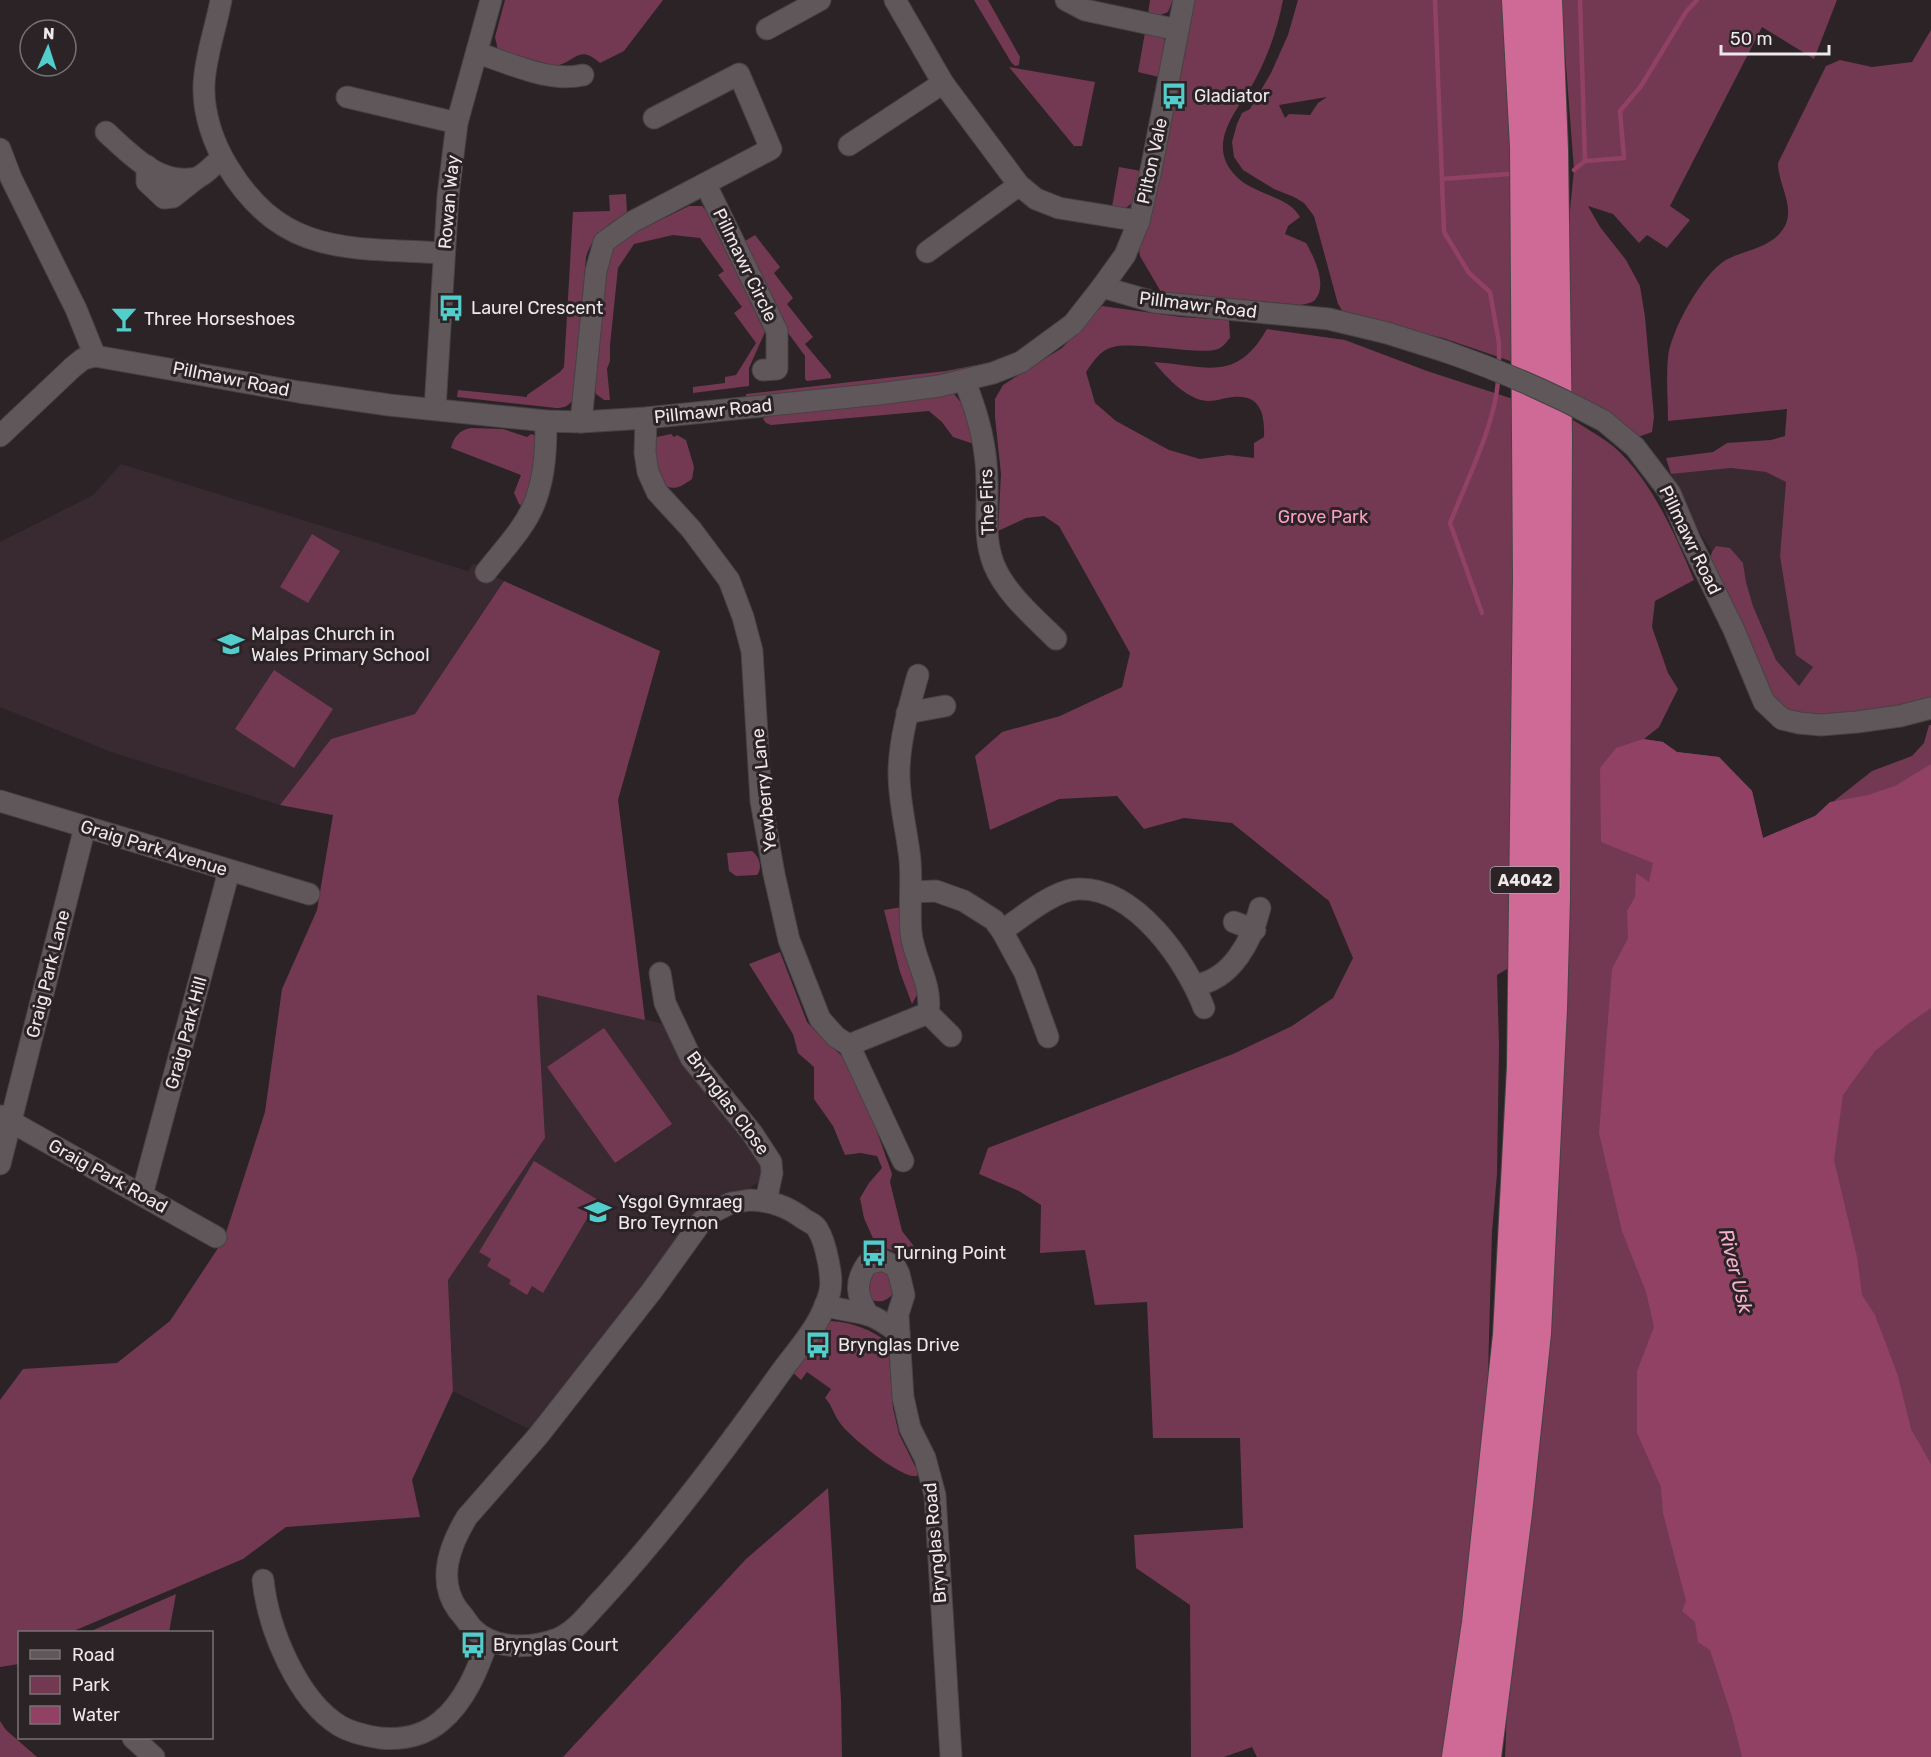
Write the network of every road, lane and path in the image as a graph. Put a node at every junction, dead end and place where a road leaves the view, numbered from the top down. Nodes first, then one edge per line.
1 (221, 0) edge
2 (491, 0) edge
3 (820, 0) edge
4 (895, 0) edge
5 (1066, 0) edge
6 (1184, 0) edge
7 (1518, 0) edge
8 (1546, 0) edge
9 (767, 29) dead end
10 (1178, 30) junction
11 (477, 53) junction
12 (583, 75) dead end
13 (943, 83) junction
14 (347, 97) dead end
15 (654, 118) dead end
16 (457, 123) junction
17 (106, 132) dead end
18 (849, 145) dead end
19 (0, 149) edge
20 (222, 158) junction
21 (706, 185) junction
22 (1019, 185) junction
23 (1139, 221) junction
24 (927, 252) dead end
25 (444, 253) junction
26 (1102, 287) junction
27 (95, 356) junction
28 (763, 370) dead end
29 (964, 380) junction
30 (435, 409) junction
31 (646, 418) junction
32 (546, 421) junction
33 (581, 422) junction
34 (0, 436) edge
35 (486, 572) dead end
36 (1056, 639) dead end
37 (918, 675) dead end
38 (945, 706) dead end
39 (1931, 708) edge
40 (907, 713) junction
41 (0, 801) edge
42 (85, 827) junction
43 (230, 871) junction
44 (911, 892) junction
45 (309, 894) dead end
46 (1260, 908) dead end
47 (1234, 922) dead end
48 (1255, 930) junction
49 (1002, 931) junction
50 (660, 973) dead end
51 (1195, 985) junction
52 (1203, 1008) dead end
53 (928, 1013) junction
54 (951, 1036) dead end
55 (1048, 1037) dead end
56 (849, 1045) junction
57 (6, 1118) edge
58 (903, 1161) dead end
59 (0, 1164) edge
60 (142, 1195) junction
61 (766, 1201) junction
62 (216, 1237) dead end
63 (825, 1305) junction
64 (868, 1315) junction
65 (899, 1333) junction
66 (263, 1580) dead end
67 (488, 1640) junction
68 (135, 1739) edge
69 (154, 1757) edge
70 (951, 1757) edge
71 (1458, 1757) edge
72 (1485, 1757) edge

1 - 20 street
2 - 11 street, Rowan Way
3 - 9 street
4 - 13 street, Pilton Vale
5 - 10 street
6 - 10 street, Pilton Vale
7 - 71 highway, A4042
8 - 72 highway, A4042
10 - 23 street, Pilton Vale
11 - 12 street
11 - 16 street, Rowan Way
13 - 18 street
13 - 22 street, Pilton Vale
14 - 16 street
15 - 21 street
16 - 25 street, Rowan Way
17 - 20 street
19 - 27 street
20 - 25 street
21 - 28 street, Pillmawr Circle
21 - 33 street
22 - 23 street, Pilton Vale
22 - 24 street
23 - 26 street, Pilton Vale
25 - 30 street, Rowan Way
26 - 29 street, Pillmawr Road
26 - 39 street, Pillmawr Road, bridge
27 - 30 street, Pillmawr Road
27 - 34 street
29 - 31 street, Pillmawr Road
29 - 36 street, The Firs
30 - 32 street, Pillmawr Road
31 - 33 street, Pillmawr Road
31 - 56 street, Yewberry Lane
32 - 33 street, Pillmawr Road
32 - 35 street
37 - 40 street
38 - 40 street
40 - 44 street
41 - 42 street, Graig Park Avenue
42 - 43 street, Graig Park Avenue
42 - 57 street, Graig Park Lane
43 - 45 street, Graig Park Avenue
43 - 60 street, Graig Park Hill
44 - 49 street
44 - 53 street
46 - 48 street
47 - 48 street
48 - 51 street
49 - 51 street
49 - 55 street
50 - 61 street, Brynglas Close
51 - 52 street
53 - 54 street
53 - 56 street
56 - 58 street, Yewberry Lane
57 - 59 street, Graig Park Lane
57 - 60 street, Graig Park Road
60 - 62 street, Graig Park Road
61 - 63 street
61 - 67 street
63 - 64 street
63 - 67 street
64 - 65 street
64 - 65 street, Brynglas Road
65 - 70 street, Brynglas Road
66 - 67 street
68 - 69 street

